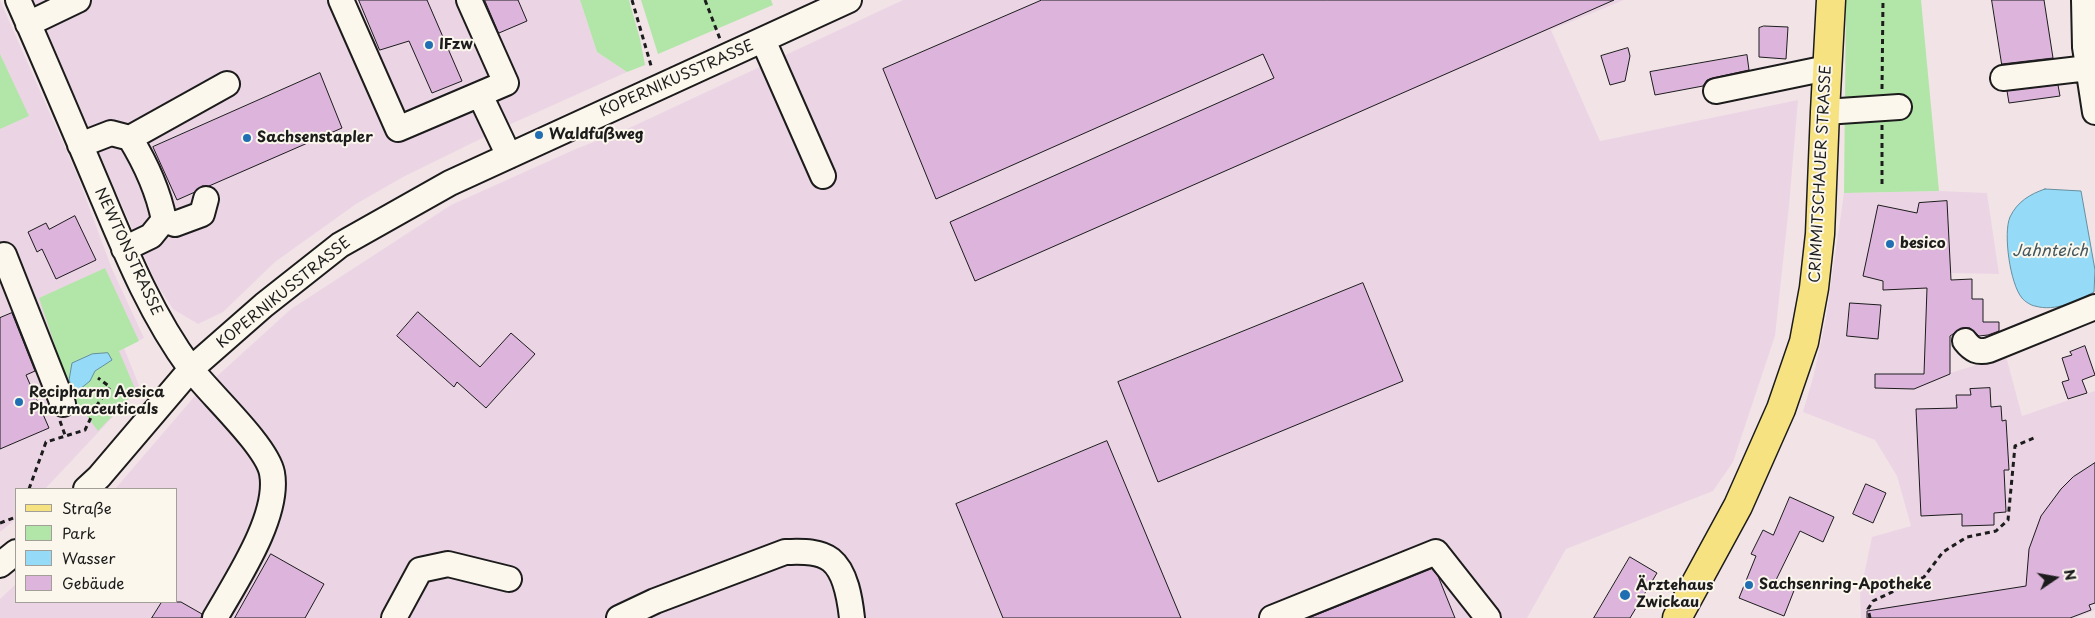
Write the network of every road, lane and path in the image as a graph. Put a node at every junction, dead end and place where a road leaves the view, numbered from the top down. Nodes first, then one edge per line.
1 (18, 0) edge
2 (78, 0) edge
3 (341, 0) edge
4 (469, 0) edge
5 (632, 0) edge
6 (705, 0) edge
7 (1831, 0) edge
8 (2071, 0) edge
9 (2084, 0) edge
10 (843, 1) edge
11 (28, 24) junction
12 (763, 40) junction
13 (2089, 54) edge
14 (726, 56) junction
15 (1827, 68) junction
16 (2004, 78) dead end
17 (227, 84) dead end
18 (658, 87) junction
19 (1716, 91) dead end
20 (480, 95) junction
21 (1899, 107) dead end
22 (1825, 112) junction
23 (2095, 112) edge
24 (130, 138) junction
25 (80, 145) junction
26 (509, 156) junction
27 (823, 176) dead end
28 (206, 199) dead end
29 (164, 220) junction
30 (124, 249) junction
31 (0, 256) edge
32 (2095, 307) edge
33 (1965, 341) dead end
34 (191, 369) junction
35 (98, 378) dead end
36 (63, 404) dead end
37 (2034, 438) dead end
38 (29, 488) edge
39 (87, 488) edge
40 (15, 517) edge
41 (0, 524) edge
42 (15, 553) edge
43 (0, 565) edge
44 (510, 580) dead end
45 (215, 618) edge
46 (394, 618) edge
47 (619, 618) edge
48 (852, 618) edge
49 (1272, 618) edge
50 (1488, 618) edge
51 (1677, 618) edge
52 (1870, 618) edge

1 - 11 street, NEWTONSTRASSE
2 - 11 street
3 - 20 street
4 - 20 street
5 - 18 path
6 - 14 path
7 - 15 main road, CRIMMITSCHAUER STRASSE
8 - 13 street
9 - 13 street
10 - 12 street, KOPERNIKUSSTRASSE
11 - 25 street, NEWTONSTRASSE
12 - 14 street, KOPERNIKUSSTRASSE
12 - 27 street
13 - 16 street
13 - 23 street
14 - 18 street, KOPERNIKUSSTRASSE
15 - 19 street
15 - 22 main road, CRIMMITSCHAUER STRASSE
17 - 24 street
18 - 26 street, KOPERNIKUSSTRASSE
20 - 26 street
21 - 22 street
22 - 51 main road, CRIMMITSCHAUER STRASSE
24 - 25 street
24 - 29 street
25 - 30 street, NEWTONSTRASSE
26 - 34 street, KOPERNIKUSSTRASSE
28 - 29 street
29 - 30 street
30 - 34 street, NEWTONSTRASSE
31 - 36 street
32 - 33 street
34 - 39 street, KOPERNIKUSSTRASSE
34 - 45 street, NEWTONSTRASSE
35 - 38 path
37 - 52 path
40 - 41 path
42 - 43 street
44 - 46 street
47 - 48 street
49 - 50 street

